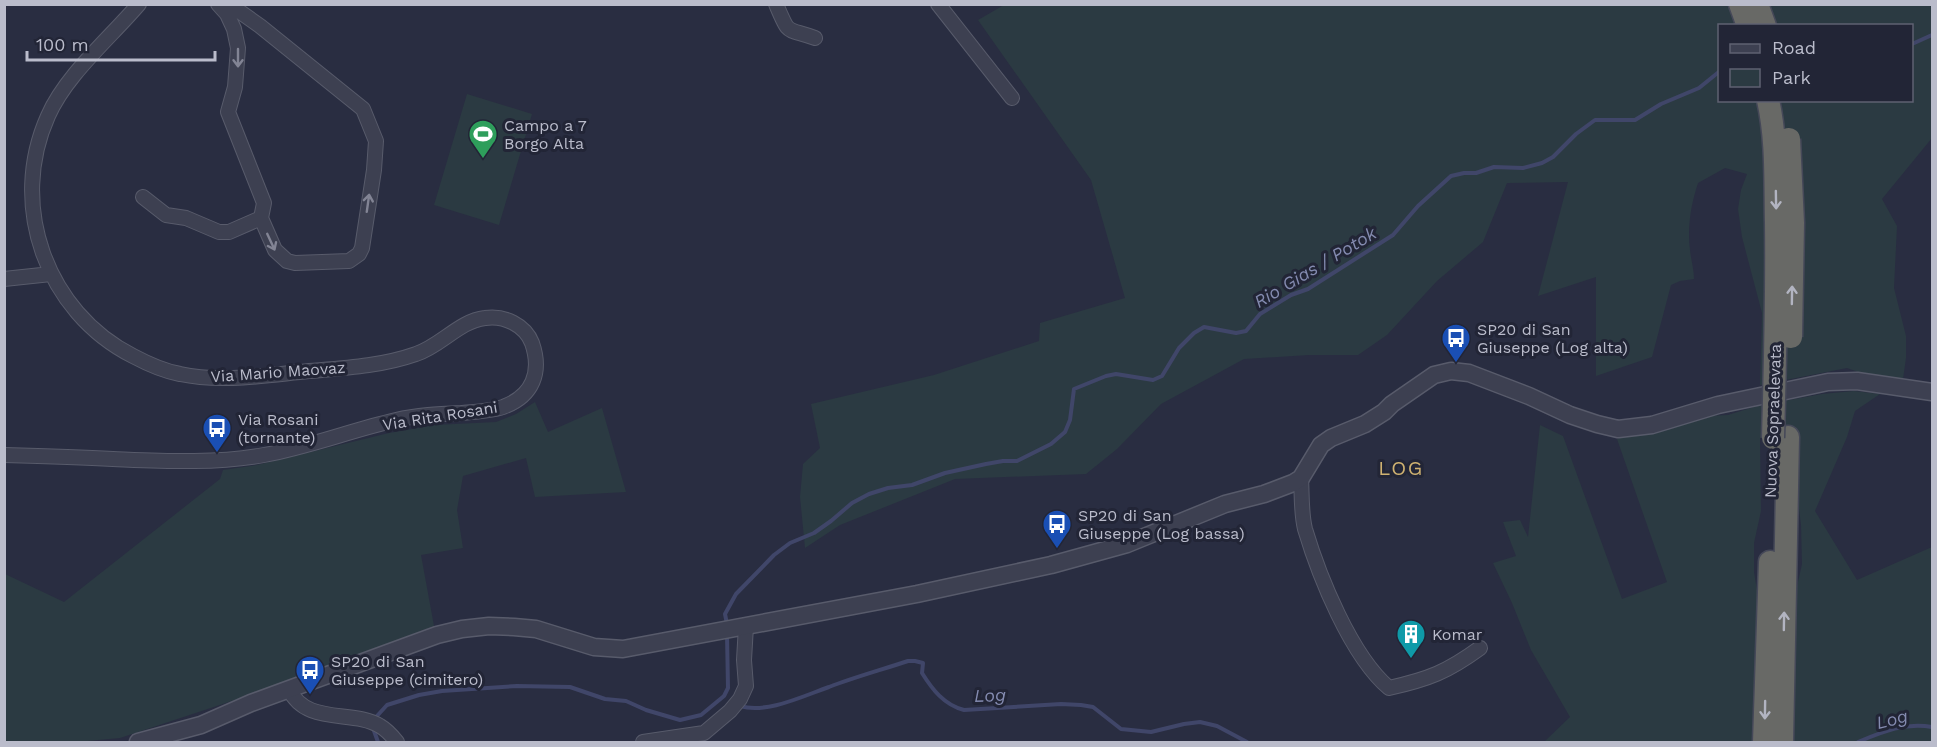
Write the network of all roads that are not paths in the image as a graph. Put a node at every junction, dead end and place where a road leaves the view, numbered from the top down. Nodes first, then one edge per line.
1 (139, 4) edge
2 (220, 4) edge
3 (776, 4) edge
4 (938, 4) edge
5 (1740, 4) edge
6 (1757, 4) edge
7 (1747, 24) edge
8 (1764, 24) edge
9 (815, 38) dead end
10 (1012, 98) dead end
11 (1768, 102) edge
12 (1784, 102) edge
13 (143, 197) dead end
14 (261, 218) junction
15 (51, 274) junction
16 (4, 279) edge
17 (529, 336) joint
18 (1932, 392) edge
19 (1780, 437) junction
20 (4, 455) edge
21 (1301, 478) junction
22 (746, 626) junction
23 (1480, 648) dead end
24 (1774, 679) junction
25 (289, 689) junction
26 (138, 742) edge
27 (397, 742) edge
28 (643, 742) edge
29 (1764, 742) edge
30 (1782, 742) edge

1 - 15 street, Via Mario Maovaz
2 -> 14 street
14 -> 2 street
3 - 9 street
4 - 10 street
5 - 7 highway
6 - 8 highway
11 -> 19 highway, Nuova Sopraelevata, bridge
19 -> 12 highway, Nuova Sopraelevata, bridge
13 - 14 street
15 - 16 street
15 - 17 street, Via Mario Maovaz
17 - 20 street, Via Rita Rosani
18 - 21 street
19 - 24 highway, Nuova Sopraelevata
21 - 22 street
21 - 23 street
22 - 25 street
22 - 28 street
24 -> 29 highway, Nuova Sopraelevata
24 - 30 highway, Nuova Sopraelevata
25 - 26 street
25 - 27 street

